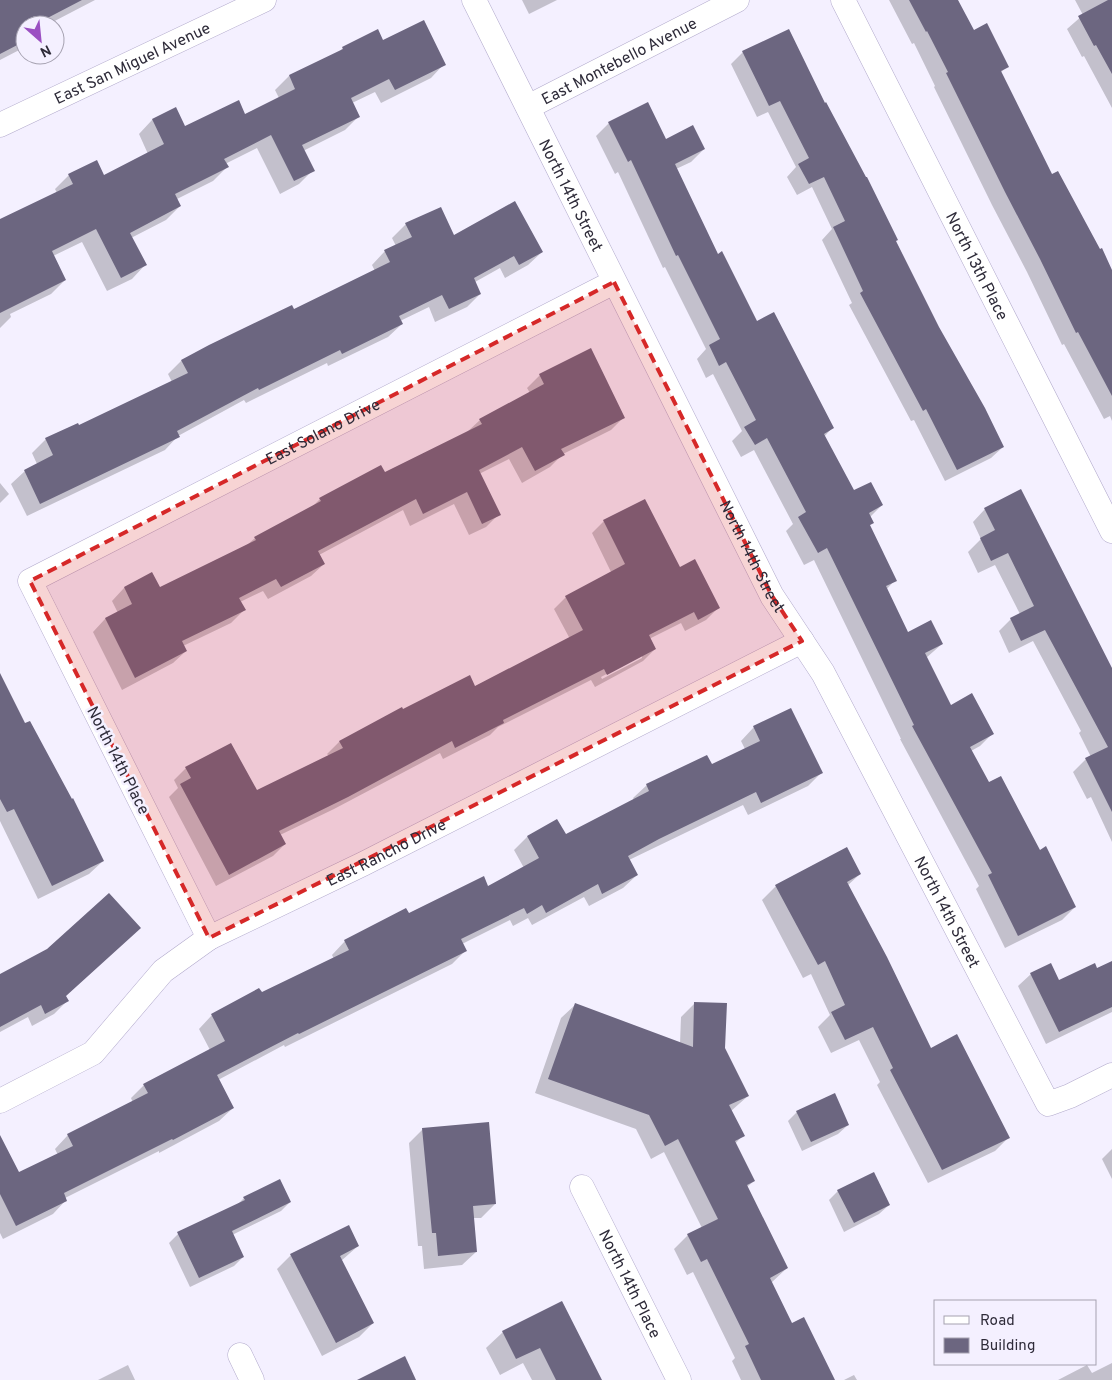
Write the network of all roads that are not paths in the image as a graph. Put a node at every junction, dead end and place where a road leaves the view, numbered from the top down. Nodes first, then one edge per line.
1 (264, 0) edge
2 (474, 0) edge
3 (737, 0) edge
4 (843, 0) edge
5 (528, 107) junction
6 (0, 125) edge
7 (614, 282) junction
8 (1112, 531) edge
9 (30, 581) joint
10 (802, 641) junction
11 (209, 938) junction
12 (1112, 1075) edge
13 (0, 1101) edge
14 (582, 1187) dead end
15 (240, 1355) dead end
16 (252, 1380) edge
17 (679, 1380) edge

1 - 6 street, East San Miguel Avenue
2 - 5 street, North 14th Street
3 - 5 street, East Montebello Avenue
4 - 8 street, North 13th Place
5 - 7 street, North 14th Street
7 - 9 street, East Solano Drive
7 - 10 street, North 14th Street
9 - 11 street, North 14th Place
10 - 11 street, East Rancho Drive
10 - 12 street, North 14th Street
11 - 13 street, East Rancho Drive
14 - 17 street, North 14th Place
15 - 16 street

